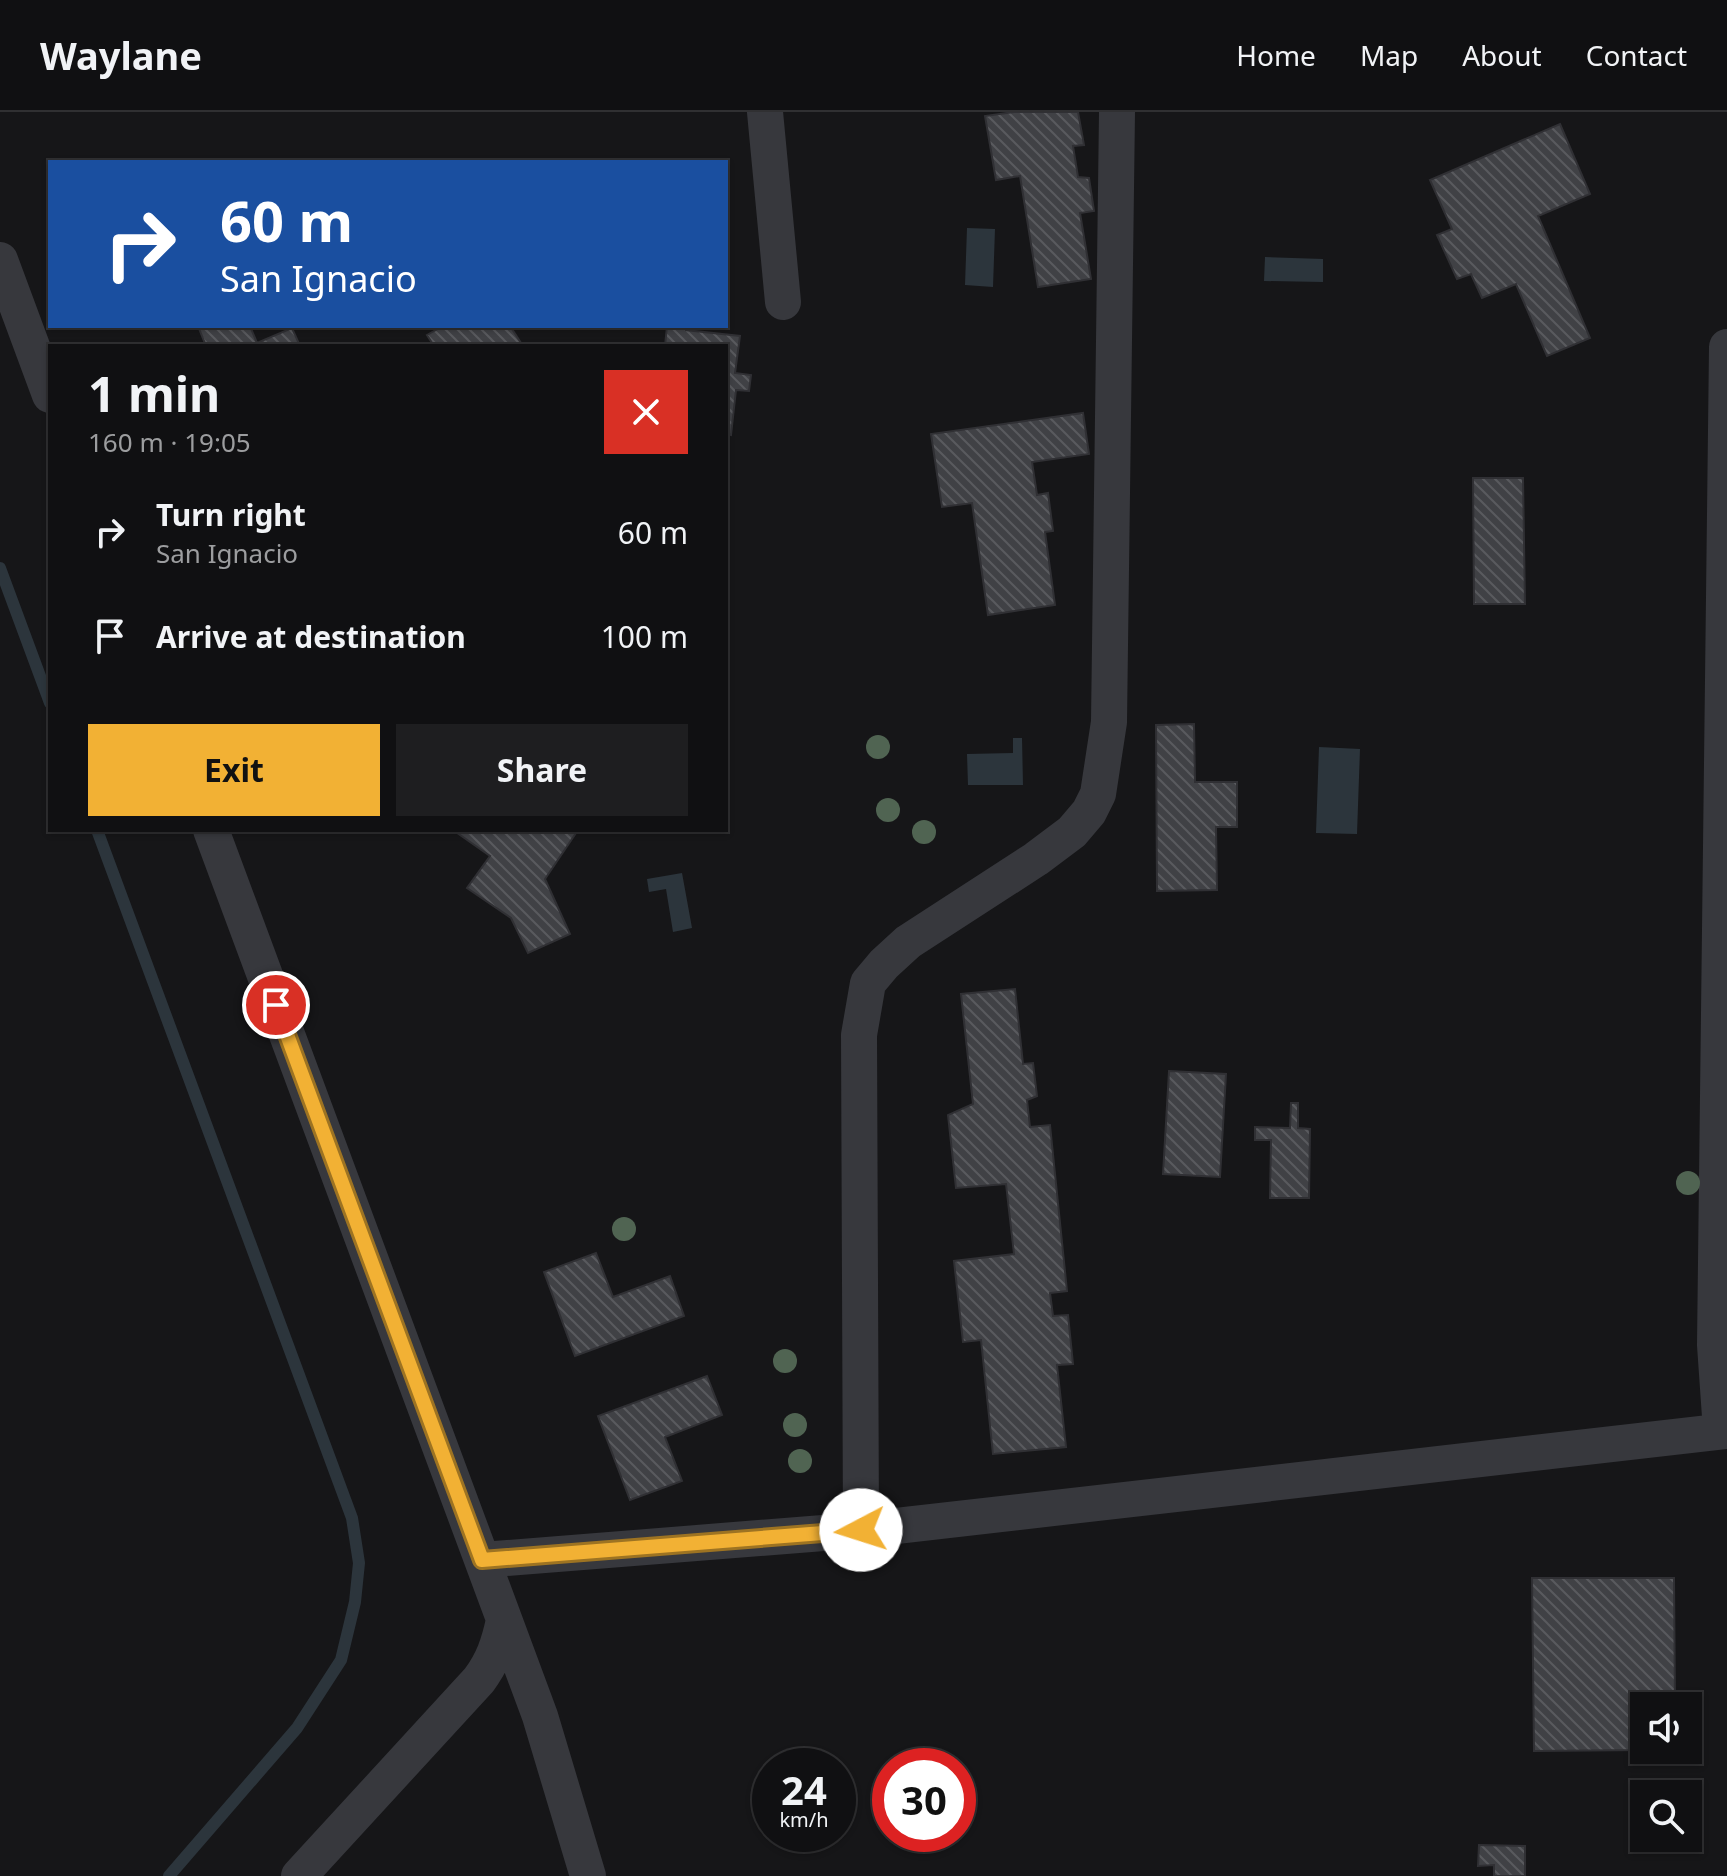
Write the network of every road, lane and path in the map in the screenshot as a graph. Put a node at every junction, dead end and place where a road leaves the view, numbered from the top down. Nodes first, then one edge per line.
1 (765, 112) edge
2 (1117, 112) edge
3 (0, 260) edge
4 (783, 302) dead end
5 (1727, 347) edge
6 (48, 390) edge
7 (212, 832) edge
8 (1724, 1431) edge
9 (861, 1530) junction
10 (482, 1560) junction
11 (504, 1620) junction
12 (299, 1876) edge
13 (588, 1876) edge

1 - 4 street
2 - 9 street
3 - 6 street
5 - 8 street
7 - 10 street
8 - 9 street
9 - 10 street
10 - 11 street
11 - 12 street
11 - 13 street

